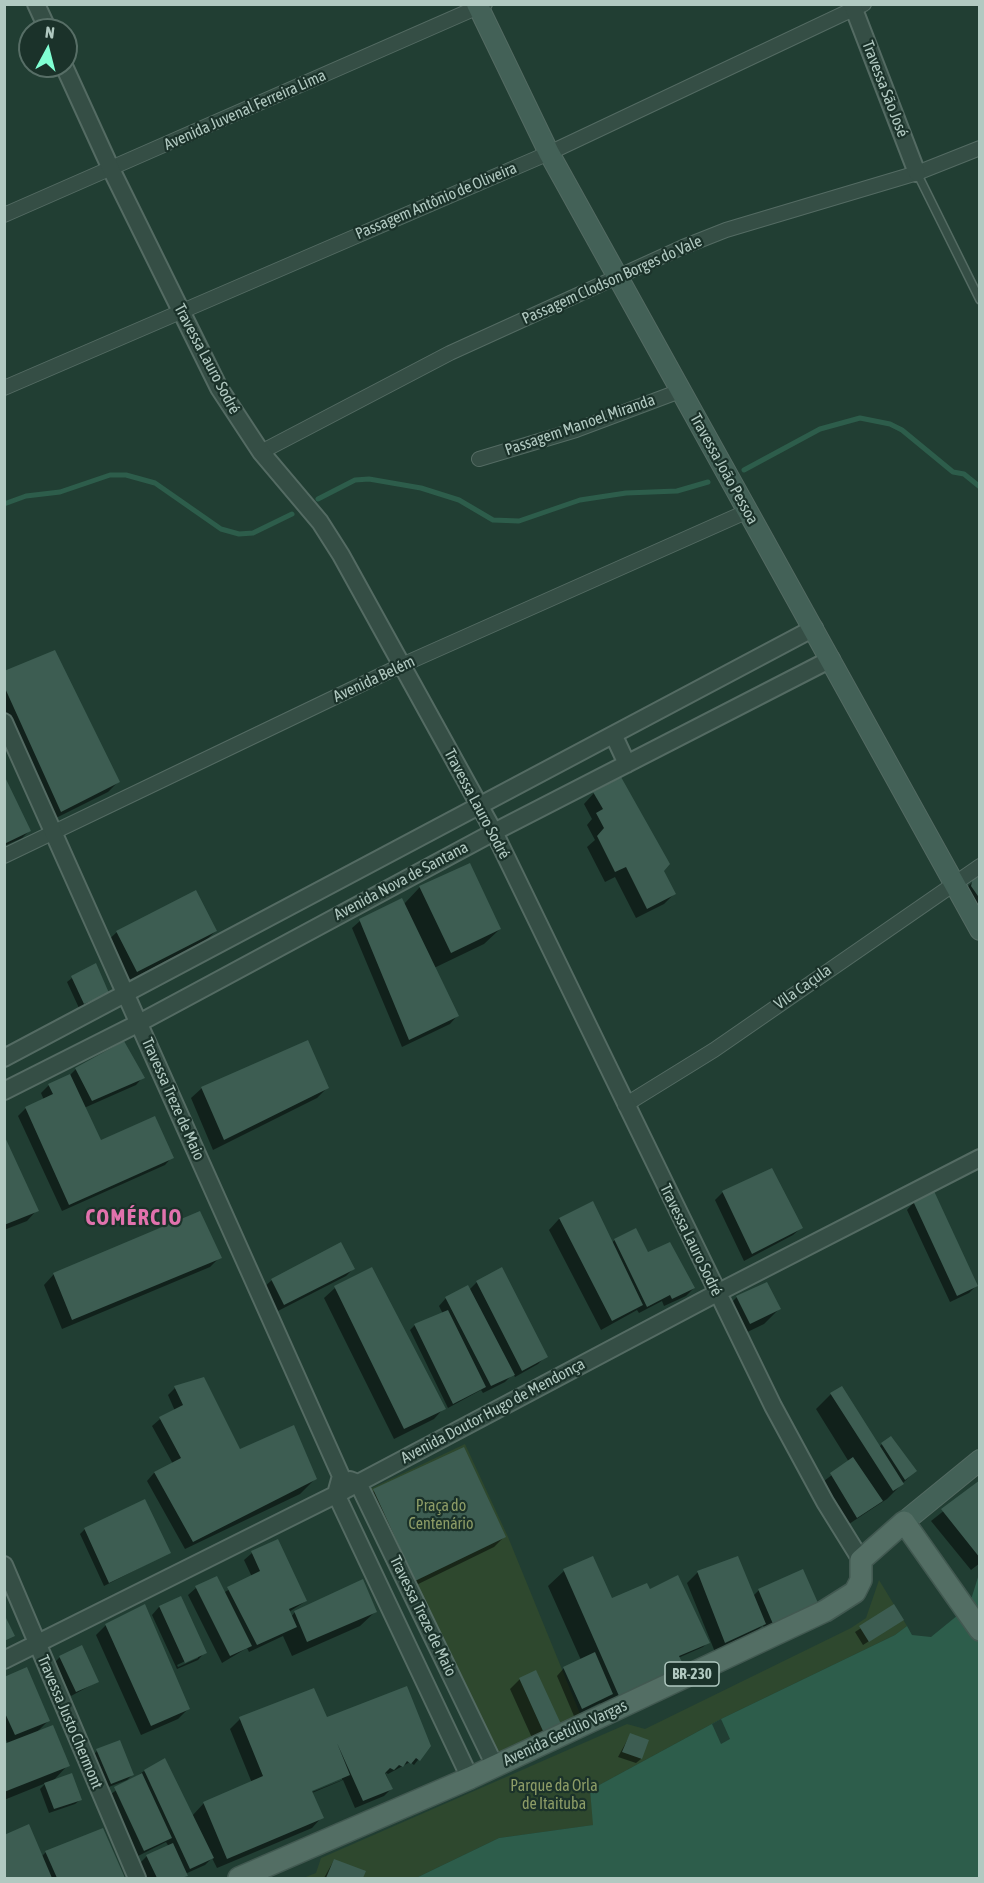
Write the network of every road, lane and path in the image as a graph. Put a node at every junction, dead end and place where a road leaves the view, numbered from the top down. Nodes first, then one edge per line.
1 (36, 4) edge
2 (480, 5) edge
3 (857, 6) edge
4 (42, 18) edge
5 (69, 78) edge
6 (980, 148) edge
7 (549, 153) junction
8 (111, 169) junction
9 (917, 173) junction
10 (4, 215) edge
11 (618, 278) junction
12 (980, 300) edge
13 (181, 312) junction
14 (4, 388) edge
15 (680, 391) junction
16 (261, 452) junction
17 (479, 459) dead end
18 (747, 511) junction
19 (814, 628) junction
20 (831, 659) junction
21 (402, 665) junction
22 (4, 722) edge
23 (614, 736) junction
24 (627, 764) junction
25 (479, 805) junction
26 (53, 832) junction
27 (494, 832) junction
28 (4, 856) edge
29 (980, 866) edge
30 (954, 883) junction
31 (288, 909) junction
32 (980, 930) edge
33 (302, 934) junction
34 (224, 943) junction
35 (238, 968) junction
36 (127, 995) junction
37 (139, 1023) junction
38 (4, 1058) edge
39 (4, 1091) edge
40 (626, 1105) junction
41 (980, 1158) edge
42 (717, 1293) junction
43 (980, 1460) edge
44 (341, 1476) junction
45 (358, 1483) junction
46 (336, 1494) junction
47 (904, 1522) junction
48 (861, 1560) junction
49 (4, 1565) edge
50 (416, 1603) junction
51 (393, 1615) junction
52 (980, 1630) edge
53 (37, 1643) junction
54 (4, 1660) edge
55 (495, 1766) junction
56 (470, 1778) junction
57 (137, 1878) edge
58 (239, 1878) edge

1 - 4 street
2 - 7 main road, Travessa João Pessoa
2 - 8 street, Avenida Juvenal Ferreira Lima
3 - 7 street, Passagem Antônio de Oliveira
3 - 9 street, Travessa São José
5 - 8 street, Travessa Lauro Sodré
6 - 9 street, Passagem Clodson Borges do Vale
7 - 11 main road, Travessa João Pessoa
7 - 13 street, Passagem Antônio de Oliveira
8 - 10 street, Avenida Juvenal Ferreira Lima
8 - 13 street, Travessa Lauro Sodré
9 - 11 street, Passagem Clodson Borges do Vale
9 - 12 lane
11 - 15 main road, Travessa João Pessoa
11 - 16 street, Passagem Clodson Borges do Vale
13 - 14 street, Passagem Antônio de Oliveira
13 - 16 street, Travessa Lauro Sodré
15 - 17 street, Passagem Manoel Miranda
15 - 18 main road, Travessa João Pessoa
16 - 21 street, Travessa Lauro Sodré
18 - 19 main road, Travessa João Pessoa
18 - 21 street, Avenida Belém
19 - 20 main road, Travessa João Pessoa
19 - 23 street, Avenida Nova de Santana
20 - 24 street, Avenida Nova de Santana
20 - 30 main road, Travessa João Pessoa
21 - 25 street, Travessa Lauro Sodré
21 - 26 street, Avenida Belém
22 - 26 street, Travessa Treze de Maio
23 - 24 street
23 - 25 street, Avenida Nova de Santana
24 - 27 street, Avenida Nova de Santana
25 - 27 street, Travessa Lauro Sodré
25 - 31 street, Avenida Nova de Santana
26 - 28 street, Avenida Belém
26 - 36 street, Travessa Treze de Maio
27 - 33 street, Avenida Nova de Santana
27 - 40 street, Travessa Lauro Sodré
29 - 30 street, Vila Caçula
30 - 32 main road, Travessa João Pessoa
30 - 40 street, Vila Caçula
31 - 33 street
31 - 34 street, Avenida Nova de Santana
33 - 35 street, Avenida Nova de Santana
34 - 35 street
34 - 36 street, Avenida Nova de Santana
35 - 37 street, Avenida Nova de Santana
36 - 37 street, Travessa Treze de Maio
36 - 38 street, Avenida Nova de Santana
37 - 39 street, Avenida Nova de Santana
37 - 44 street, Travessa Treze de Maio
40 - 42 street, Travessa Lauro Sodré
41 - 42 street, Avenida Doutor Hugo de Mendonça
42 - 45 street, Avenida Doutor Hugo de Mendonça
42 - 48 street, Travessa Lauro Sodré
43 - 47 main road
44 - 45 street
44 - 46 street
45 - 46 street, Avenida Doutor Hugo de Mendonça
45 - 50 street, Travessa Treze de Maio
46 - 51 street, Travessa Treze de Maio
46 - 53 street, Avenida Doutor Hugo de Mendonça
47 - 48 main road
47 - 52 main road
48 - 55 main road, Avenida Getúlio Vargas / BR-230
49 - 53 street, Travessa Justo Chermont
50 - 51 street
50 - 55 street, Travessa Treze de Maio
51 - 56 street, Travessa Treze de Maio
53 - 54 street, Avenida Doutor Hugo de Mendonça
53 - 57 street, Travessa Justo Chermont
55 - 56 main road, Avenida Getúlio Vargas / BR-230
56 - 58 main road, Avenida Getúlio Vargas / BR-230

